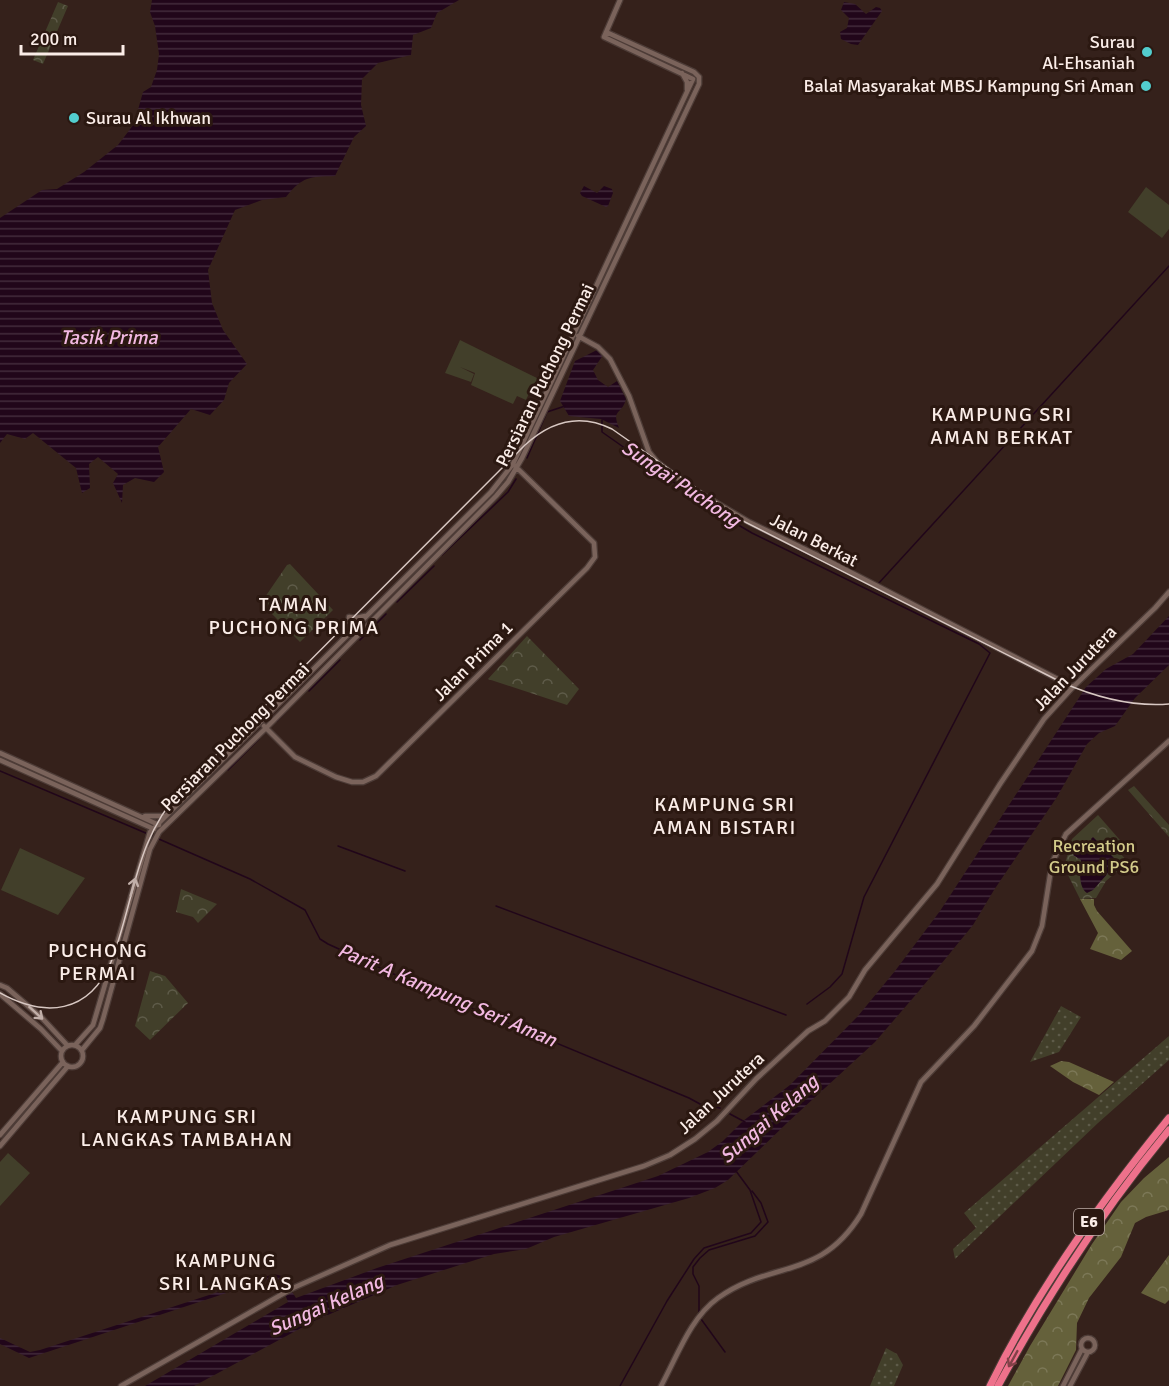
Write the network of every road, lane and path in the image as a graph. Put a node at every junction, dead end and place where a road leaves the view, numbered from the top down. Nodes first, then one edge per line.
1 (620, 0) edge
2 (673, 65) junction
3 (681, 72) junction
4 (699, 77) junction
5 (693, 79) junction
6 (687, 93) junction
7 (577, 335) junction
8 (522, 458) junction
9 (515, 465) junction
10 (524, 474) junction
11 (511, 477) junction
12 (432, 555) junction
13 (1169, 592) edge
14 (368, 615) junction
15 (349, 633) junction
16 (1073, 687) junction
17 (276, 717) junction
18 (260, 722) junction
19 (266, 728) junction
20 (274, 735) junction
21 (257, 736) junction
22 (1169, 741) edge
23 (0, 753) edge
24 (0, 760) edge
25 (139, 815) junction
26 (165, 816) junction
27 (141, 823) junction
28 (158, 824) junction
29 (164, 827) junction
30 (151, 831) junction
31 (158, 834) junction
32 (147, 839) junction
33 (0, 985) edge
34 (0, 993) edge
35 (76, 1044) junction
36 (67, 1045) junction
37 (62, 1050) junction
38 (82, 1050) junction
39 (63, 1062) junction
40 (68, 1066) junction
41 (1169, 1118) edge
42 (1169, 1130) edge
43 (0, 1135) edge
44 (0, 1146) edge
45 (1082, 1349) junction
46 (1088, 1352) junction
47 (998, 1382) edge
48 (121, 1386) edge
49 (661, 1386) edge
50 (990, 1386) edge
51 (1064, 1386) edge
52 (1070, 1386) edge

1 - 2 street
2 - 3 street
2 - 4 street
3 - 5 street
3 - 6 street
4 - 5 street
4 - 7 street, Persiaran Puchong Permai
5 - 6 street, Persiaran Puchong Permai
6 - 7 street, Persiaran Puchong Permai
7 - 8 street, Persiaran Puchong Permai
7 - 9 street, Persiaran Puchong Permai
7 - 16 street, Jalan Berkat
8 - 9 street, Persiaran Puchong Permai
8 - 10 street
9 - 10 street, Jalan Prima 1
9 - 11 street, Persiaran Puchong Permai
9 - 12 street, Persiaran Puchong Permai
10 - 11 street
10 - 20 street, Jalan Prima 1
11 - 12 street, Persiaran Puchong Permai
12 - 14 street, Persiaran Puchong Permai
12 - 17 street, Persiaran Puchong Permai
13 - 16 street, Jalan Jurutera
14 - 15 street, Persiaran Puchong Permai
14 - 15 street
15 - 18 street, Persiaran Puchong Permai
16 - 48 street, Jalan Jurutera
17 - 19 street, Persiaran Puchong Permai
17 - 20 street
18 - 19 street, Jalan Prima 1
18 - 26 street, Persiaran Puchong Permai
19 - 20 street, Jalan Prima 1
19 - 21 street, Persiaran Puchong Permai
20 - 21 street
21 - 29 street, Persiaran Puchong Permai
22 - 49 street
23 - 25 street
24 - 27 street
25 - 26 street
25 - 28 street
26 - 28 street, Persiaran Puchong Permai
27 - 30 street
27 - 32 street
28 - 29 street
28 - 30 street, Persiaran Puchong Permai
29 - 31 street, Persiaran Puchong Permai
30 - 31 street
30 - 32 street, Persiaran Puchong Permai
31 - 38 street, Persiaran Puchong Permai
35 -> 32 street, Persiaran Puchong Permai
33 -> 36 street
34 - 37 street
35 - 36 street
35 - 38 street
36 - 37 street
37 - 39 street
38 - 40 street
39 - 40 street
39 - 43 street
40 - 44 street
41 - 47 highway, E6
42 -> 47 highway, E6
45 - 46 street
45 - 46 street
45 - 51 street
46 - 52 street
47 - 50 highway, E6

